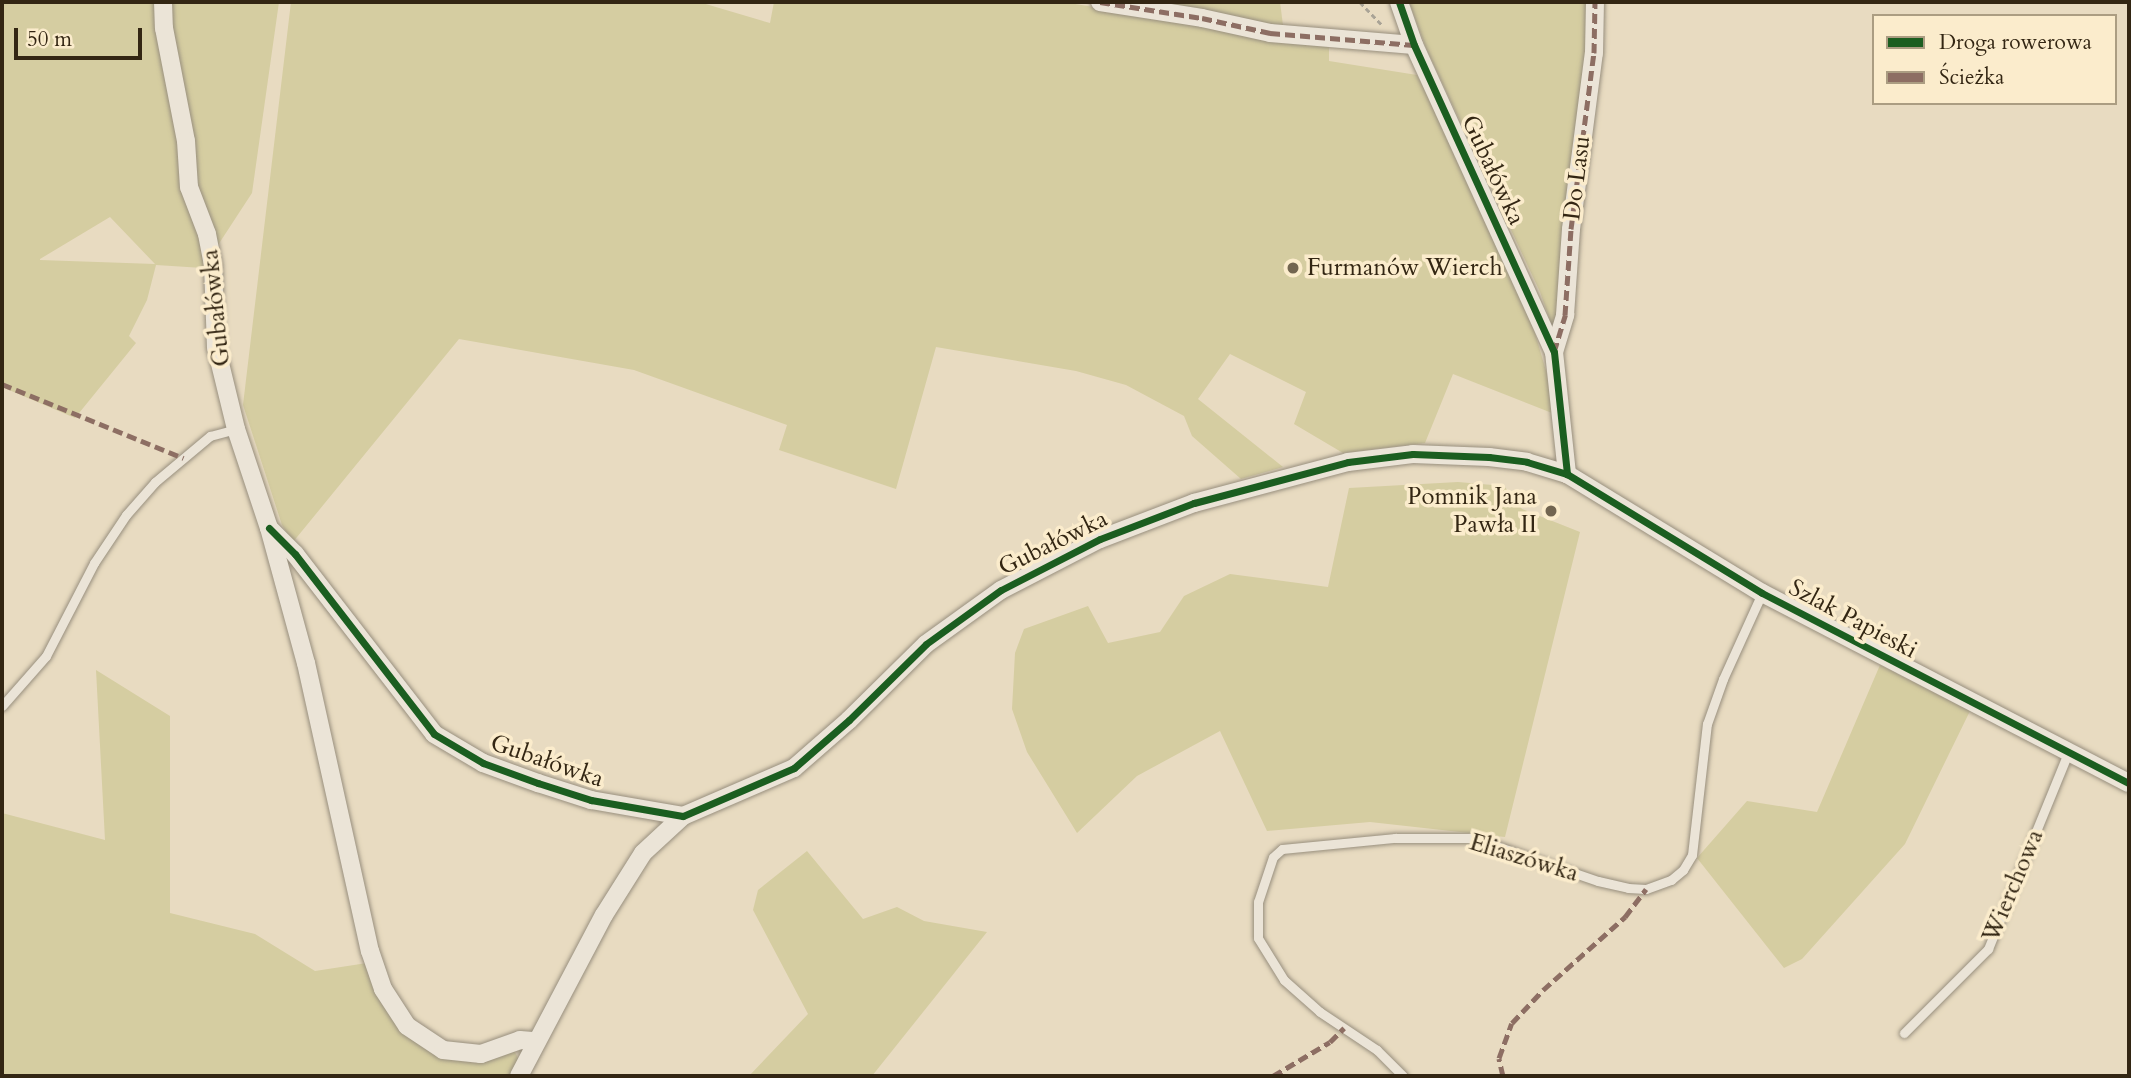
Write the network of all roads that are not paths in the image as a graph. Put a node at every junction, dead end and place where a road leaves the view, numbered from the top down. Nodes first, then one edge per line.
1 (163, 2) edge
2 (1100, 2) edge
3 (1399, 2) edge
4 (1595, 2) edge
5 (1414, 45) junction
6 (1554, 352) junction
7 (236, 429) junction
8 (1567, 474) junction
9 (269, 528) junction
10 (1762, 593) junction
11 (2, 706) edge
12 (2068, 753) junction
13 (2129, 783) edge
14 (683, 816) junction
15 (1904, 1033) dead end
16 (536, 1041) junction
17 (519, 1076) edge
18 (1403, 1076) edge

1 - 7 street, Gubałówka
2 - 5 street
3 - 5 street, Gubałówka
4 - 6 street, Do Lasu
5 - 6 street, Gubałówka
6 - 8 street, Gubałówka
7 - 9 street, Gubałówka
7 - 11 lane
8 - 10 street, Szlak Papieski
8 - 14 street, Gubałówka
9 - 14 street, Gubałówka
9 - 16 street, Gubałówka
10 - 12 street, Szlak Papieski
10 - 18 lane, Eliaszówka
12 - 13 street, Szlak Papieski
12 - 15 lane, Wierchowa
14 - 16 street
16 - 17 street

